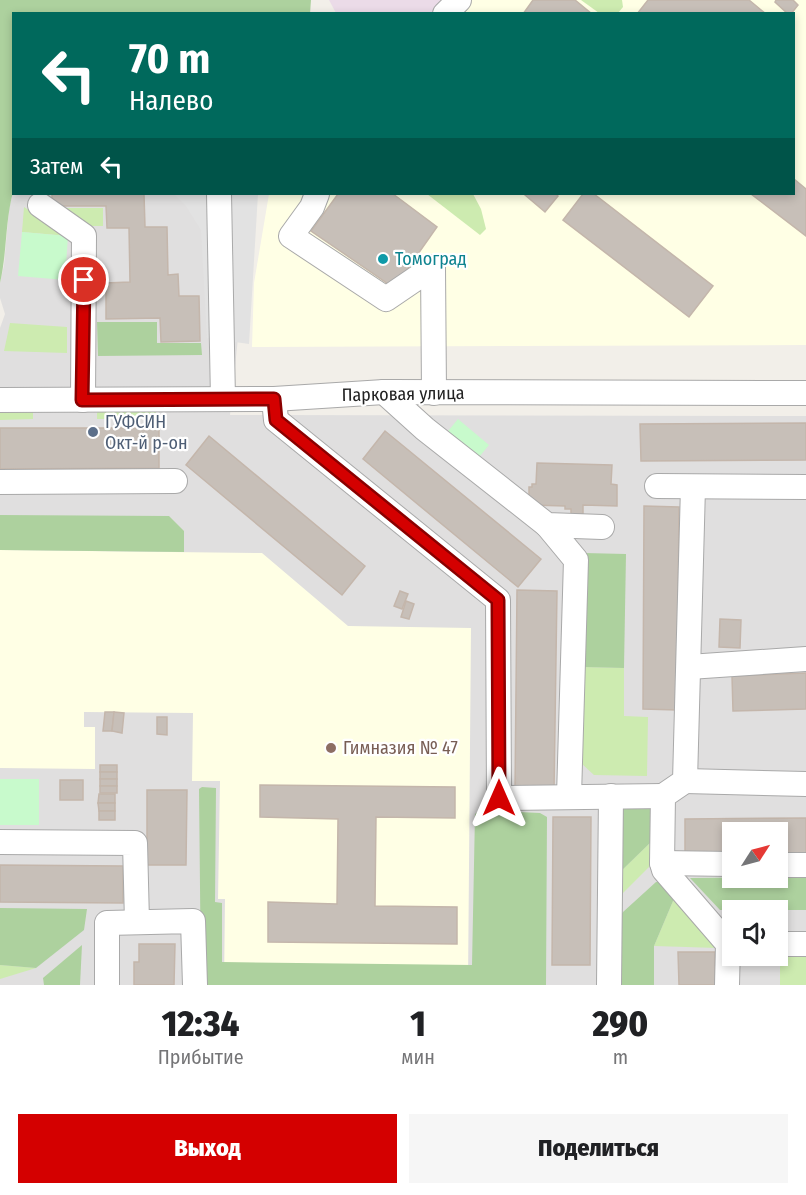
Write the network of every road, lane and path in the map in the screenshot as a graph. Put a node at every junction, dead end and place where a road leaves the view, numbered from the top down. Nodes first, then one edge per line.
1 (459, 0) edge
2 (447, 12) edge
3 (219, 195) edge
4 (317, 195) edge
5 (40, 205) dead end
6 (384, 393) junction
7 (434, 393) junction
8 (806, 393) edge
9 (223, 399) junction
10 (274, 399) junction
11 (0, 400) edge
12 (82, 400) junction
13 (175, 481) dead end
14 (0, 482) edge
15 (657, 486) dead end
16 (693, 487) junction
17 (806, 487) edge
18 (547, 525) junction
19 (602, 526) dead end
20 (806, 659) edge
21 (688, 667) junction
22 (685, 781) junction
23 (806, 784) edge
24 (569, 796) junction
25 (611, 796) junction
26 (663, 796) junction
27 (0, 842) edge
28 (662, 863) junction
29 (722, 864) edge
30 (788, 865) edge
31 (806, 865) edge
32 (137, 922) junction
33 (722, 935) edge
34 (788, 944) edge
35 (806, 944) edge
36 (728, 966) edge
37 (107, 985) edge
38 (195, 985) edge
39 (609, 985) edge
40 (727, 985) edge

1 - 2 street
3 - 9 street
4 - 7 street
5 - 12 street
6 - 7 street, Парковая улица
6 - 10 street, Парковая улица
6 - 18 street
7 - 8 street, Парковая улица
9 - 10 street, Парковая улица
9 - 12 street, Парковая улица
10 - 24 street
11 - 12 street, Парковая улица
13 - 14 street
15 - 16 street
16 - 17 street
16 - 21 street
18 - 19 street
18 - 24 street
20 - 21 street
21 - 22 street
22 - 23 street
22 - 26 street
24 - 25 street
25 - 26 street
25 - 39 street
26 - 28 street
27 - 32 street
28 - 29 street
28 - 33 street
30 - 31 street
32 - 37 street
32 - 38 street
34 - 35 street
36 - 40 street

